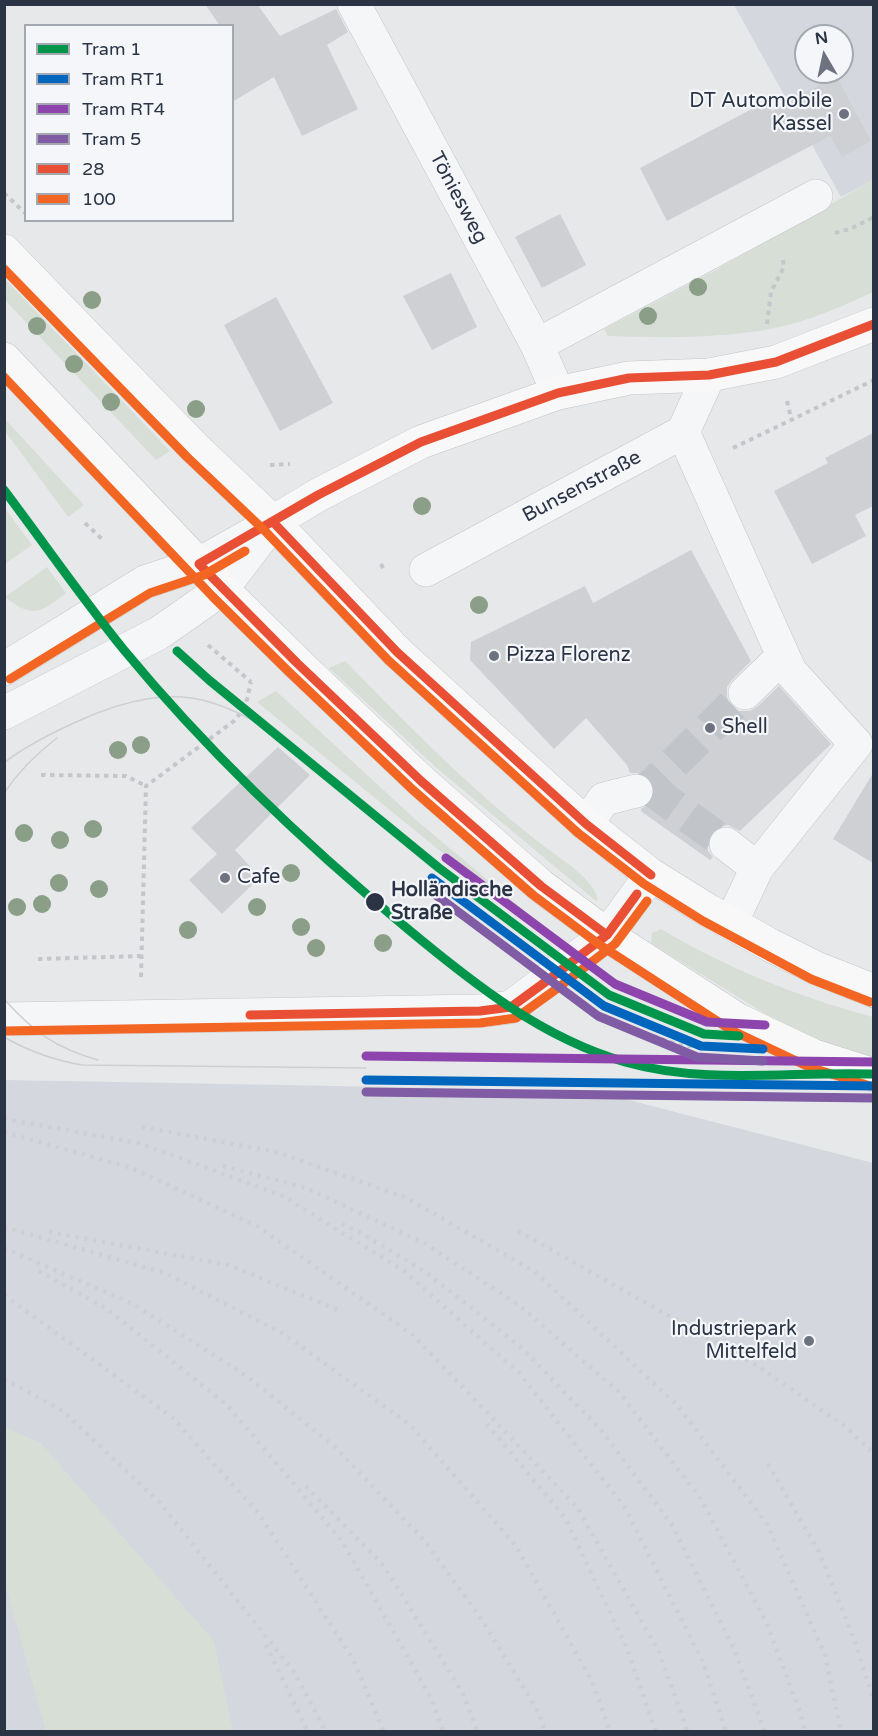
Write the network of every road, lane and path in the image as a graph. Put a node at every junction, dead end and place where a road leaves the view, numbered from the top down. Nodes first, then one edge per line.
1 (354, 4) edge
2 (4, 193) edge
3 (816, 196) dead end
4 (24, 212) edge
5 (4, 251) edge
6 (783, 257) dead end
7 (873, 324) edge
8 (766, 328) dead end
9 (537, 345) junction
10 (4, 359) edge
11 (709, 375) junction
12 (873, 380) edge
13 (558, 393) junction
14 (791, 418) dead end
15 (683, 432) junction
16 (273, 522) junction
17 (85, 523) dead end
18 (102, 539) dead end
19 (199, 564) junction
20 (426, 570) dead end
21 (222, 589) junction
22 (202, 640) dead end
23 (783, 656) junction
24 (8, 659) edge
25 (745, 693) tunnel mouth
26 (4, 713) edge
27 (40, 775) dead end
28 (146, 786) junction
29 (636, 791) tunnel mouth
30 (585, 824) junction
31 (726, 844) tunnel mouth
32 (757, 868) junction
33 (651, 875) junction
34 (731, 923) junction
35 (607, 935) junction
36 (141, 956) junction
37 (38, 959) dead end
38 (873, 991) edge
39 (141, 1017) junction
40 (4, 1019) edge
41 (619, 1024) dead end
42 (714, 1048) dead end
43 (873, 1075) edge

1 - 9 street, Töniesweg
2 - 4 path
3 - 9 street
5 - 16 main road
6 - 8 path
7 - 11 main road
9 - 13 street, Töniesweg
10 - 19 main road
11 - 13 main road
11 - 15 street
12 - 14 path
13 - 16 main road
15 - 20 street, Bunsenstraße
15 - 23 street
16 - 19 street
16 - 21 street
16 - 30 main road
17 - 18 path
19 - 21 main road
19 - 24 street
21 - 26 street
21 - 35 main road
22 - 28 path
23 - 25 street
23 - 32 street
27 - 28 path
28 - 36 path
29 - 30 street
30 - 33 main road
31 - 32 street
32 - 34 street
33 - 34 main road
33 - 35 street
34 - 38 main road
35 - 39 street
35 - 43 main road
36 - 37 path
36 - 39 path
39 - 40 street
41 - 42 path

